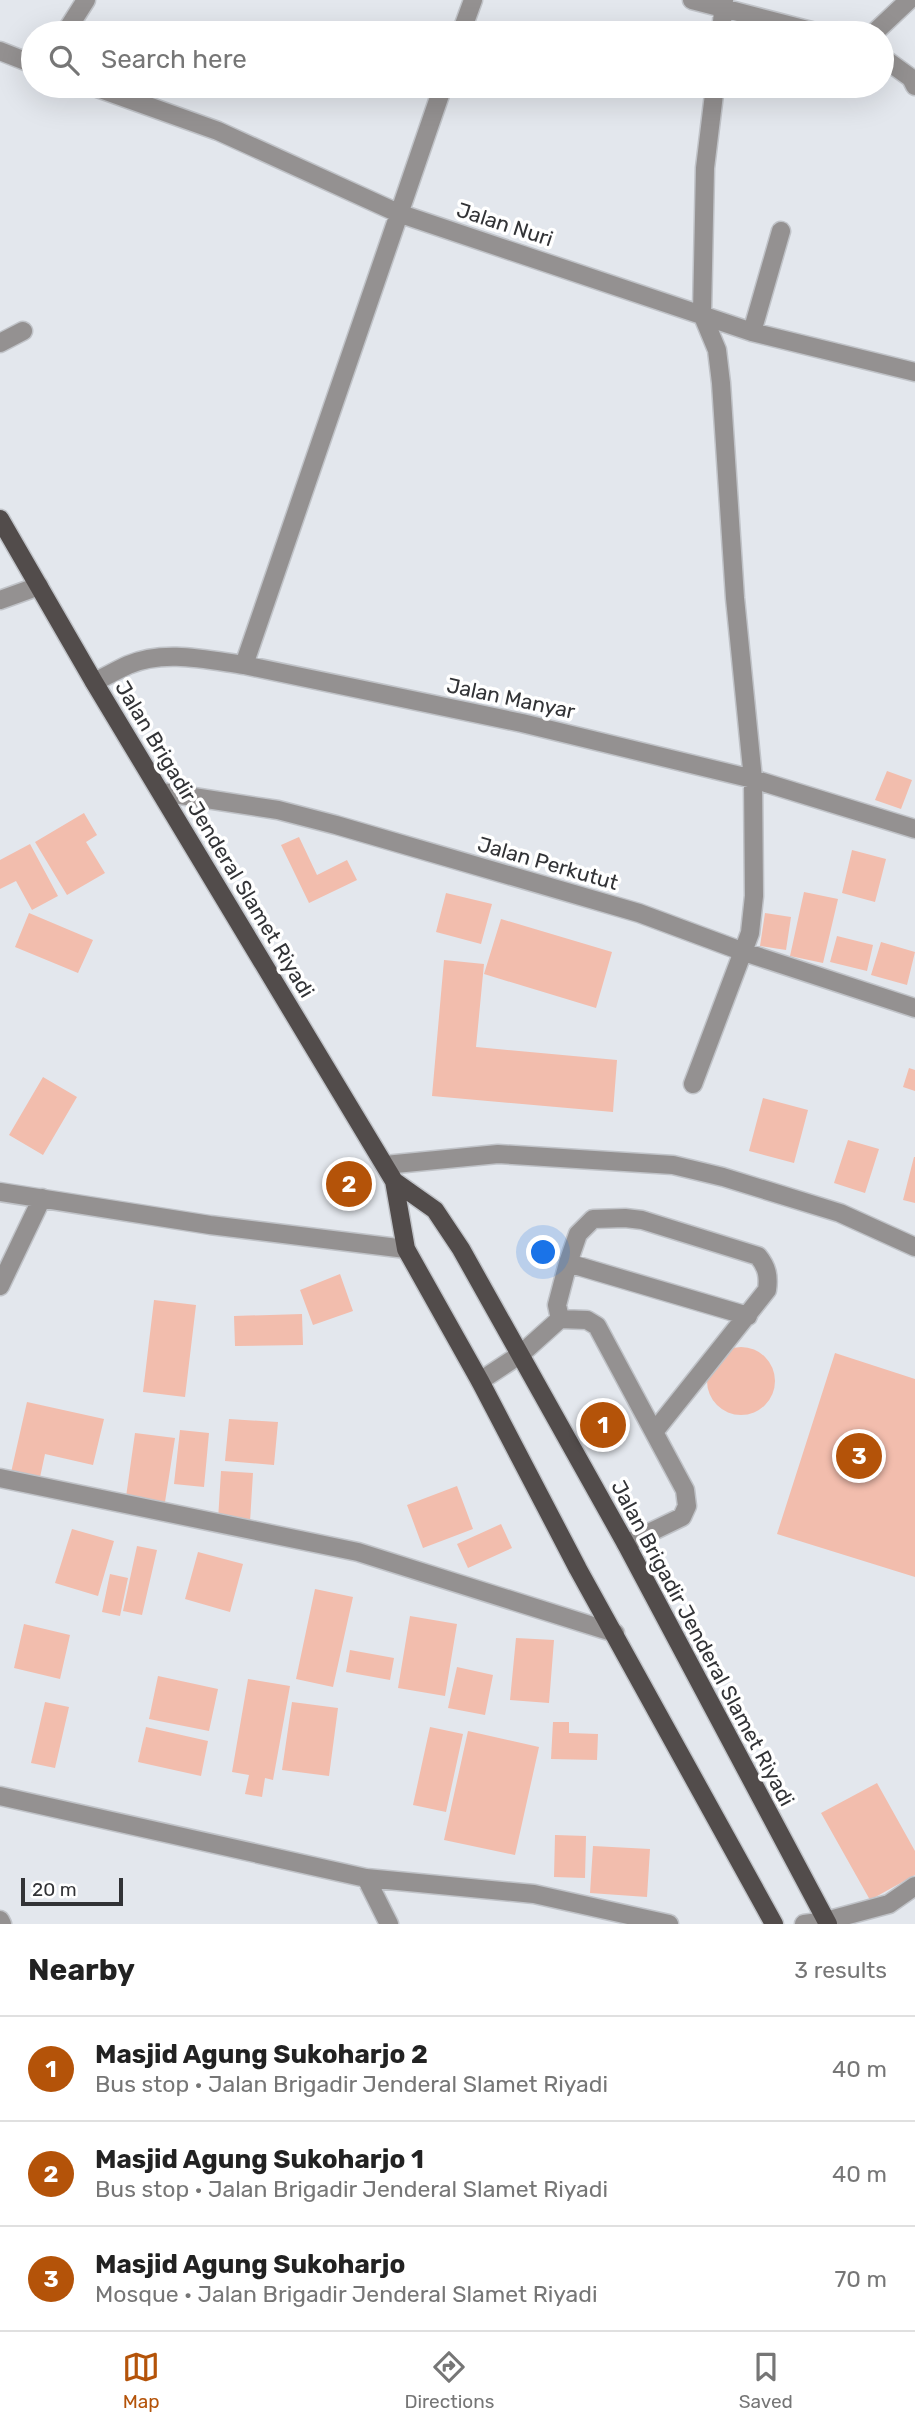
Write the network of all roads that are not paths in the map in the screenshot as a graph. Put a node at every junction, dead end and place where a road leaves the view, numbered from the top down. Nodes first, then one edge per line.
1 (86, 0) edge
2 (473, 0) edge
3 (692, 0) edge
4 (909, 0) edge
5 (724, 4) edge
6 (73, 21) edge
7 (465, 21) edge
8 (780, 21) edge
9 (887, 21) edge
10 (0, 51) edge
11 (21, 59) edge
12 (894, 66) edge
13 (915, 86) edge
14 (126, 98) edge
15 (439, 98) edge
16 (714, 98) edge
17 (398, 213) junction
18 (781, 231) dead end
19 (702, 314) junction
20 (23, 331) dead end
21 (752, 332) junction
22 (0, 343) edge
23 (915, 372) edge
24 (0, 519) edge
25 (39, 586) junction
26 (0, 600) edge
27 (244, 665) junction
28 (94, 682) junction
29 (753, 779) junction
30 (161, 792) junction
31 (915, 829) edge
32 (744, 952) junction
33 (915, 1008) edge
34 (693, 1084) dead end
35 (385, 1165) junction
36 (394, 1181) junction
37 (0, 1192) edge
38 (42, 1198) junction
39 (915, 1247) edge
40 (407, 1249) junction
41 (568, 1263) junction
42 (0, 1286) edge
43 (748, 1316) junction
44 (561, 1319) junction
45 (521, 1354) junction
46 (480, 1381) junction
47 (654, 1432) junction
48 (0, 1478) edge
49 (626, 1544) junction
50 (615, 1633) junction
51 (0, 1796) edge
52 (366, 1878) junction
53 (915, 1886) edge
54 (827, 1923) edge
55 (389, 1924) edge
56 (669, 1924) edge
57 (774, 1924) edge
58 (804, 1924) edge

1 - 6 street
2 - 7 street
3 - 5 street
4 - 9 street
5 - 8 street
10 - 11 street
12 - 13 street
14 - 17 street, Jalan Nuri
15 - 17 street
16 - 19 street
17 - 19 street, Jalan Nuri
17 - 27 street
18 - 21 street
19 - 21 street, Jalan Nuri
19 - 29 street
20 - 22 street
21 - 23 street, Jalan Nuri
24 - 25 main road, Jalan Brigadir Jenderal Slamet Riyadi
25 - 26 street
25 - 28 main road, Jalan Brigadir Jenderal Slamet Riyadi
27 - 28 street, Jalan Manyar
27 - 29 street, Jalan Manyar
28 - 30 main road, Jalan Brigadir Jenderal Slamet Riyadi
29 - 31 street, Jalan Manyar
29 - 32 street
30 - 32 street, Jalan Perkutut
30 - 35 main road, Jalan Brigadir Jenderal Slamet Riyadi
32 - 33 street, Jalan Perkutut
32 - 34 street
35 - 36 main road, Jalan Brigadir Jenderal Slamet Riyadi
35 - 39 street
36 - 40 main road, Jalan Brigadir Jenderal Slamet Riyadi
36 - 45 main road, Jalan Brigadir Jenderal Slamet Riyadi
37 - 38 street
38 - 40 street
38 - 42 street
40 - 46 main road, Jalan Brigadir Jenderal Slamet Riyadi
41 - 43 street
41 - 43 street
41 - 44 street
43 - 47 street
44 - 45 street
44 - 47 street
45 - 46 street
45 - 49 main road, Jalan Brigadir Jenderal Slamet Riyadi
46 - 50 main road, Jalan Brigadir Jenderal Slamet Riyadi
47 - 49 street
48 - 50 street
49 - 54 main road, Jalan Brigadir Jenderal Slamet Riyadi
50 - 57 main road, Jalan Brigadir Jenderal Slamet Riyadi
51 - 52 street
52 - 55 street
52 - 56 street
53 - 54 street
54 - 58 street

